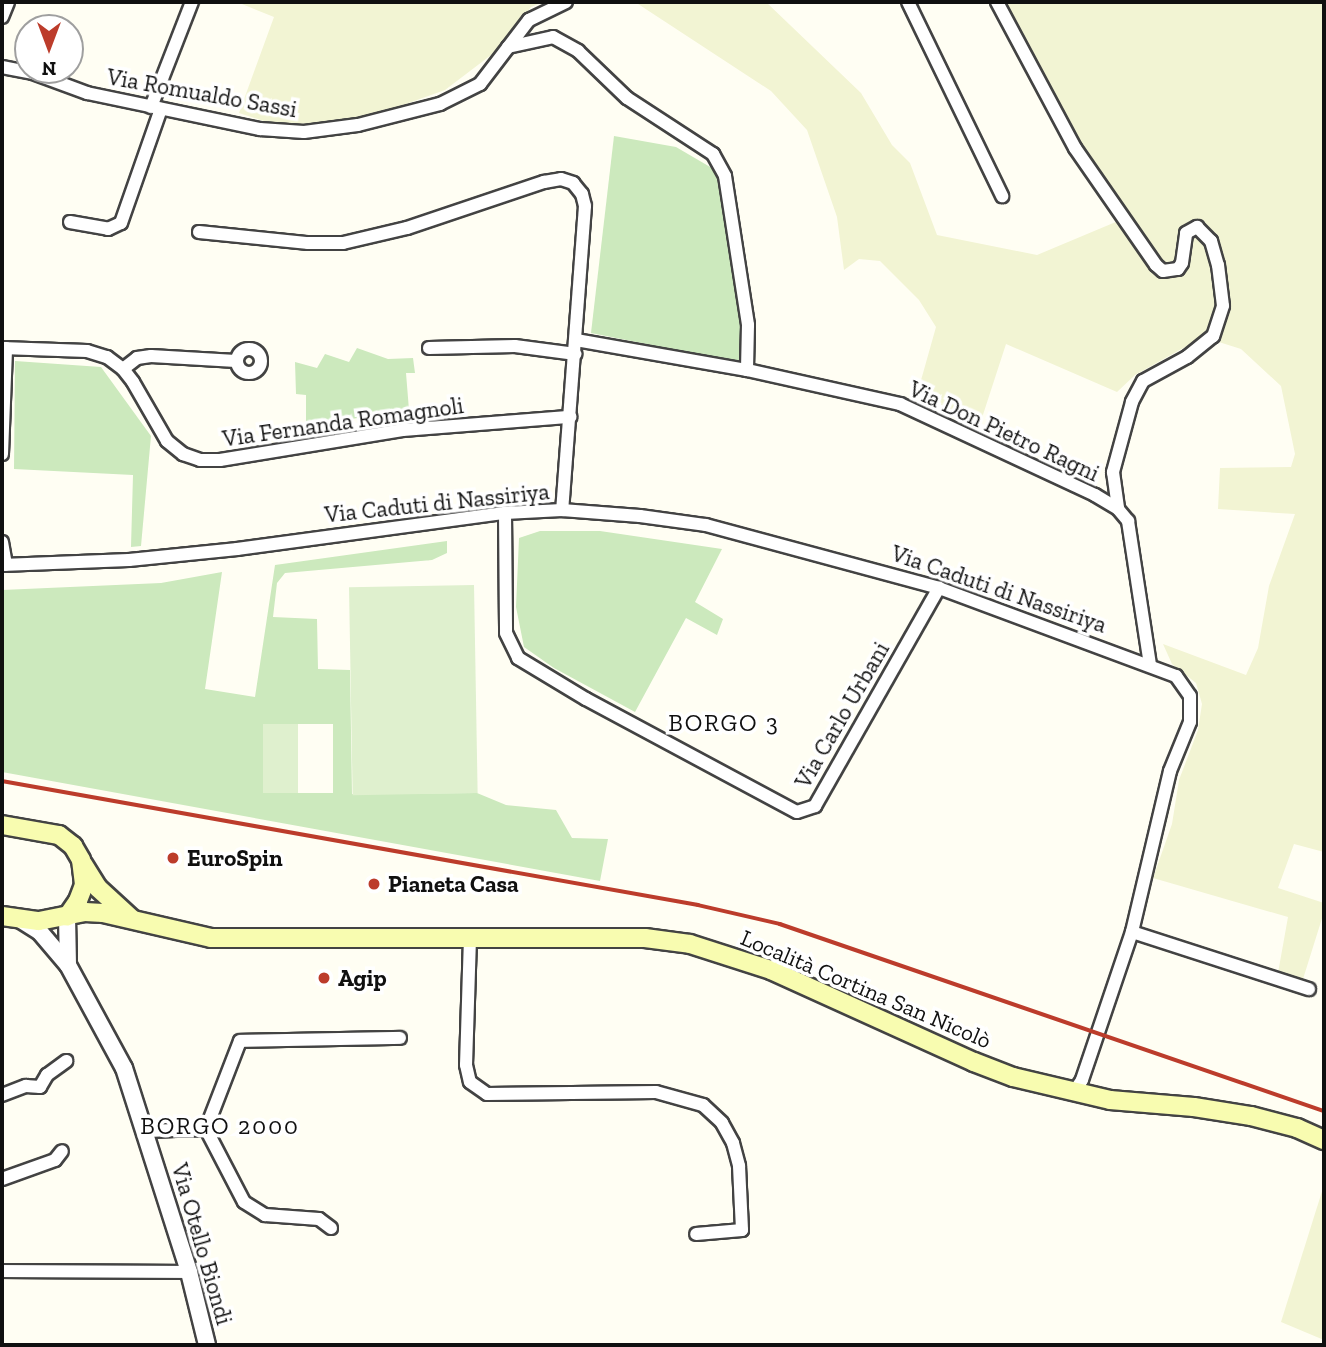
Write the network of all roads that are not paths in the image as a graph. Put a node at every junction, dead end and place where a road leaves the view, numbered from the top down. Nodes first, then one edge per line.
1 (8, 2) edge
2 (192, 2) edge
3 (566, 2) edge
4 (908, 2) edge
5 (997, 2) edge
6 (2, 17) edge
7 (509, 47) junction
8 (2, 67) edge
9 (156, 108) junction
10 (1002, 196) dead end
11 (70, 222) dead end
12 (200, 232) dead end
13 (576, 340) junction
14 (4, 348) edge
15 (429, 348) dead end
16 (575, 354) junction
17 (236, 360) dead end
18 (123, 369) junction
19 (747, 370) junction
20 (570, 417) junction
21 (2, 454) edge
22 (1118, 509) junction
23 (562, 510) junction
24 (505, 513) junction
25 (2, 542) edge
26 (4, 565) edge
27 (939, 588) junction
28 (1150, 663) junction
29 (2, 825) edge
30 (81, 860) junction
31 (2, 916) edge
32 (67, 917) junction
33 (131, 918) junction
34 (21, 920) junction
35 (1132, 932) junction
36 (470, 938) junction
37 (68, 965) junction
38 (1309, 989) dead end
39 (400, 1038) dead end
40 (66, 1061) dead end
41 (1074, 1092) junction
42 (2, 1095) edge
43 (206, 1129) junction
44 (146, 1131) junction
45 (1324, 1140) edge
46 (62, 1151) dead end
47 (2, 1179) edge
48 (331, 1227) dead end
49 (696, 1234) dead end
50 (2, 1271) edge
51 (189, 1272) junction
52 (206, 1345) edge

1 - 6 street
2 - 9 street
3 - 7 street, Via Romualdo Sassi
4 - 10 street
5 - 22 street, Via Don Pietro Ragni
7 - 9 street, Via Romualdo Sassi
7 - 19 street
8 - 9 street, Via Romualdo Sassi
9 - 11 street
12 - 13 street
13 - 16 street
13 - 19 street, Via Don Pietro Ragni
14 - 18 street
14 - 21 street
15 - 16 street
16 - 20 street
17 - 18 street
18 - 20 street, Via Fernanda Romagnoli
19 - 22 street, Via Don Pietro Ragni
20 - 23 street
22 - 28 street, Via Don Pietro Ragni
23 - 24 street, Via Caduti di Nassiriya
23 - 27 street, Via Caduti di Nassiriya
24 - 26 street, Via Caduti di Nassiriya
24 - 27 street, Via Carlo Urbani
25 - 26 street
27 - 28 street, Via Caduti di Nassiriya
28 - 35 street, Via Caduti di Nassiriya
29 - 30 main road, Località Cortina San Nicolò
30 - 32 main road
30 - 33 main road, Località Cortina San Nicolò
31 - 34 main road, Località Cortina San Nicolò
32 - 33 main road, Località Cortina San Nicolò
32 - 34 main road, Località Cortina San Nicolò
32 - 37 street, Via Otello Biondi
33 - 36 main road, Località Cortina San Nicolò
34 - 37 street, Via Otello Biondi
35 - 38 street
35 - 41 street, Via Caduti di Nassiriya
36 - 41 main road, Località Cortina San Nicolò
36 - 49 street
37 - 44 street, Via Otello Biondi
39 - 43 street
40 - 42 street
41 - 45 main road, Località Cortina San Nicolò
43 - 44 street
43 - 48 street
44 - 51 street, Via Otello Biondi
46 - 47 street
50 - 51 street
51 - 52 street, Via Otello Biondi

